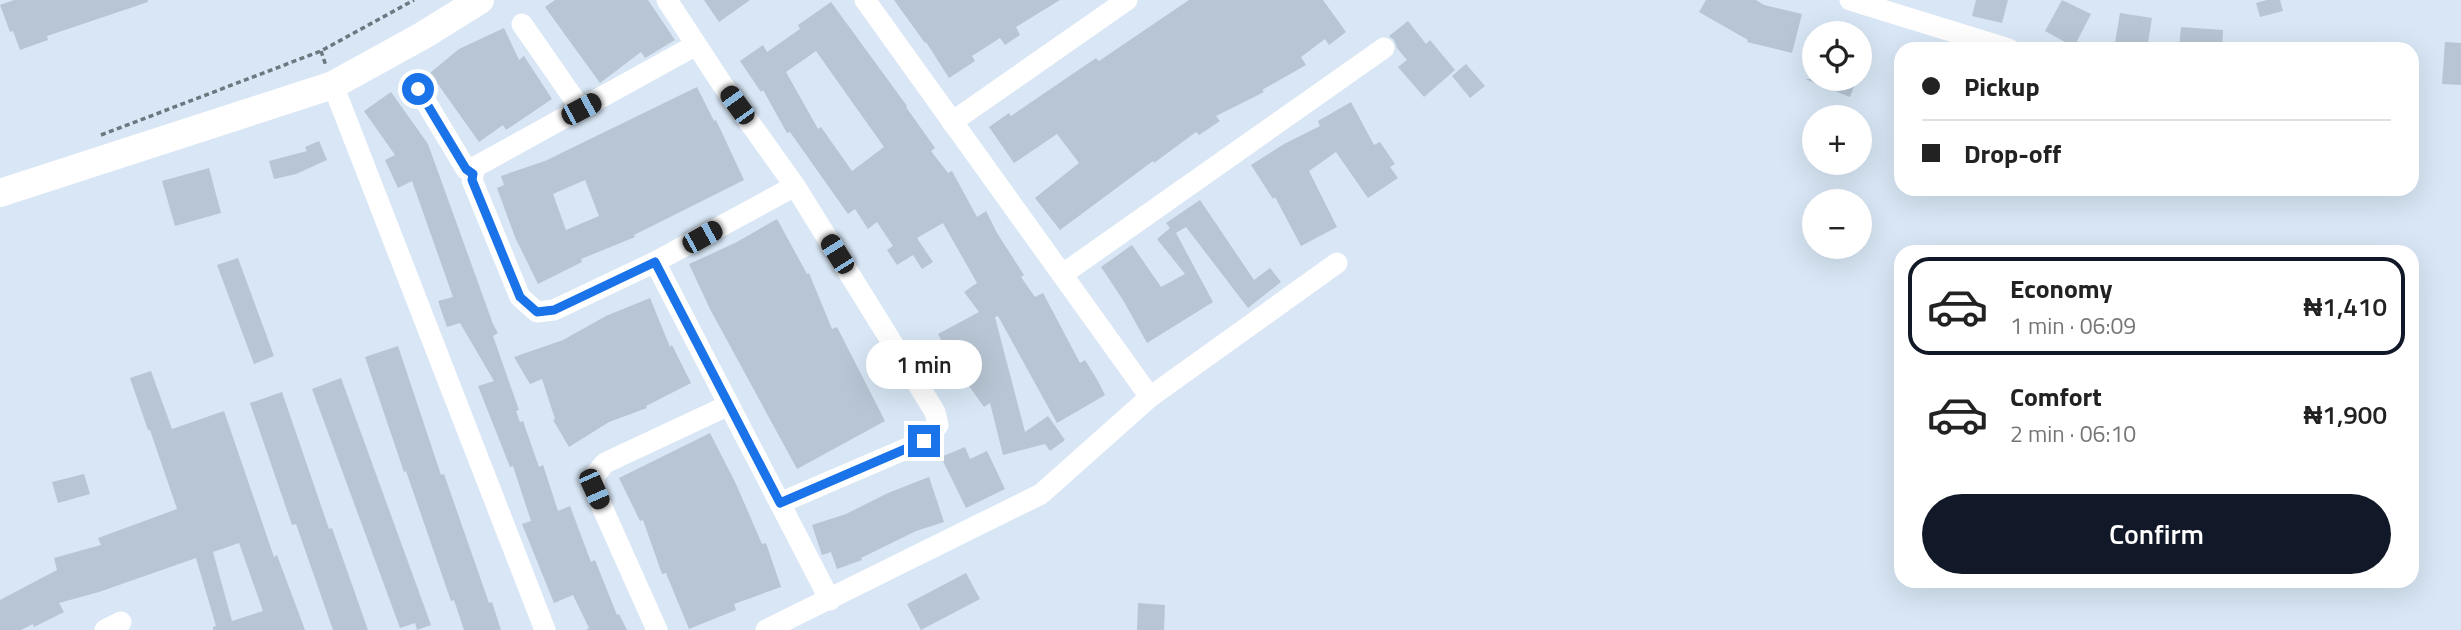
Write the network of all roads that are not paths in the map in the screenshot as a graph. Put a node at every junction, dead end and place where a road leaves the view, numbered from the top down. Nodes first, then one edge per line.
1 (480, 0) edge
2 (667, 0) edge
3 (865, 0) edge
4 (1127, 0) edge
5 (1858, 1) edge
6 (522, 24) dead end
7 (1987, 42) edge
8 (696, 45) junction
9 (1384, 48) dead end
10 (333, 85) junction
11 (418, 89) dead end
12 (581, 109) junction
13 (952, 122) junction
14 (473, 174) junction
15 (795, 186) junction
16 (0, 193) edge
17 (655, 262) junction
18 (1337, 263) dead end
19 (1063, 274) junction
20 (1150, 397) junction
21 (729, 405) junction
22 (780, 503) junction
23 (831, 600) junction
24 (545, 630) edge
25 (657, 630) edge
26 (766, 630) edge

1 - 10 street
2 - 8 street
3 - 13 street
4 - 13 street
5 - 7 street
6 - 12 street
8 - 12 street
8 - 15 street
9 - 19 street
10 - 16 street
10 - 24 street
11 - 14 street
12 - 14 street
13 - 19 street
14 - 17 street
15 - 17 street
15 - 22 street
17 - 21 street
18 - 20 street
19 - 20 street
20 - 23 street
21 - 22 street
21 - 25 street
22 - 23 street
23 - 26 street

